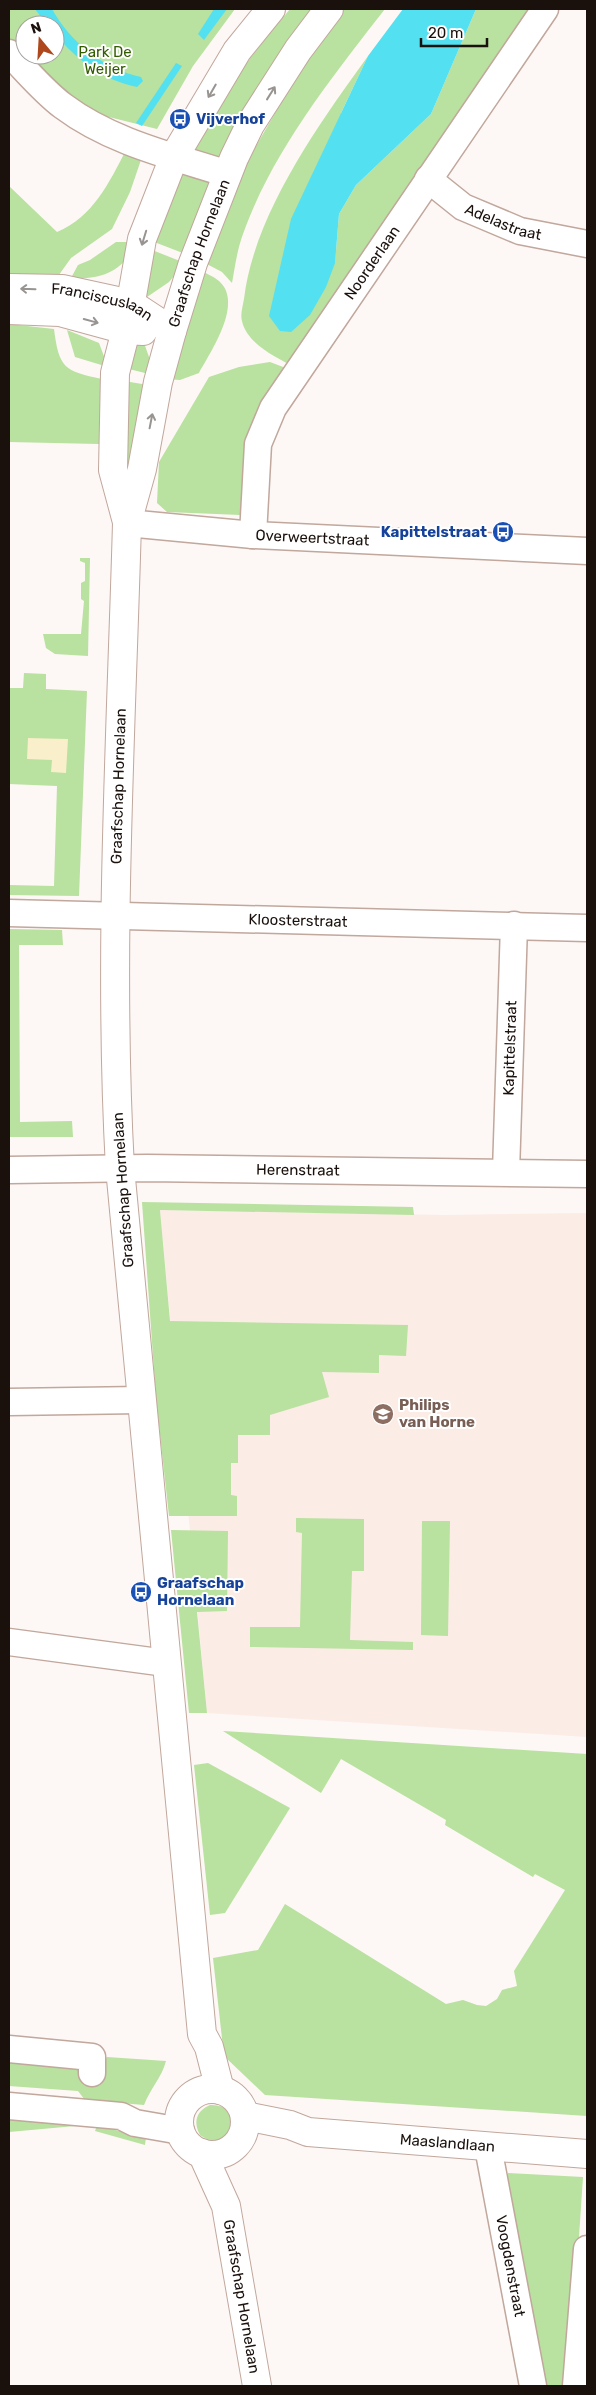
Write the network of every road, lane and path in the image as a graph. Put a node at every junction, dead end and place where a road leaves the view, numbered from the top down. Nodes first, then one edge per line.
1 (271, 9) edge
2 (329, 9) edge
3 (545, 9) edge
4 (9, 53) edge
5 (174, 157) junction
6 (228, 174) junction
7 (428, 179) junction
8 (587, 244) edge
9 (9, 288) edge
10 (9, 310) edge
11 (128, 317) junction
12 (172, 332) junction
13 (127, 523) junction
14 (253, 535) junction
15 (587, 551) edge
16 (9, 912) edge
17 (114, 914) junction
18 (514, 925) junction
19 (587, 927) edge
20 (120, 1168) junction
21 (9, 1170) edge
22 (506, 1172) junction
23 (587, 1174) edge
24 (141, 1400) junction
25 (9, 1402) edge
26 (9, 1642) edge
27 (166, 1663) junction
28 (9, 2049) edge
29 (92, 2072) dead end
30 (209, 2091) junction
31 (9, 2106) edge
32 (181, 2122) junction
33 (228, 2140) junction
34 (488, 2147) junction
35 (587, 2154) edge
36 (587, 2249) edge
37 (258, 2386) edge
38 (532, 2386) edge
39 (576, 2386) edge

1 -> 5 street, Graafschap Hornelaan
6 -> 2 street, Graafschap Hornelaan
3 - 7 street, Noorderlaan
4 - 5 street
5 - 6 street
5 -> 11 street, Graafschap Hornelaan
6 - 12 street, Graafschap Hornelaan
7 - 8 street, Adelastraat
7 - 14 street, Noorderlaan
11 -> 9 street, Franciscuslaan
10 -> 11 street, Franciscuslaan
11 - 12 street, Franciscuslaan
11 - 13 street, Graafschap Hornelaan
13 -> 12 street, Graafschap Hornelaan
13 - 14 street, Overweertstraat
13 - 17 street, Graafschap Hornelaan
14 - 15 street, Overweertstraat
16 - 17 street, Kloosterstraat
17 - 18 street, Kloosterstraat
17 - 20 street, Graafschap Hornelaan
18 - 19 street, Kloosterstraat
18 - 22 street, Kapittelstraat
20 - 21 street, Herenstraat
20 - 22 street, Herenstraat
20 - 24 street, Graafschap Hornelaan
22 - 23 street, Herenstraat
24 - 25 street
24 - 27 street, Graafschap Hornelaan
26 - 27 street
27 - 30 street, Graafschap Hornelaan
28 - 29 street
30 - 32 street
30 - 33 street
31 - 32 street
32 - 33 street
33 - 34 street, Maaslandlaan
33 - 37 street, Graafschap Hornelaan
34 - 35 street, Maaslandlaan
34 - 38 street, Voogdenstraat
36 - 39 street

